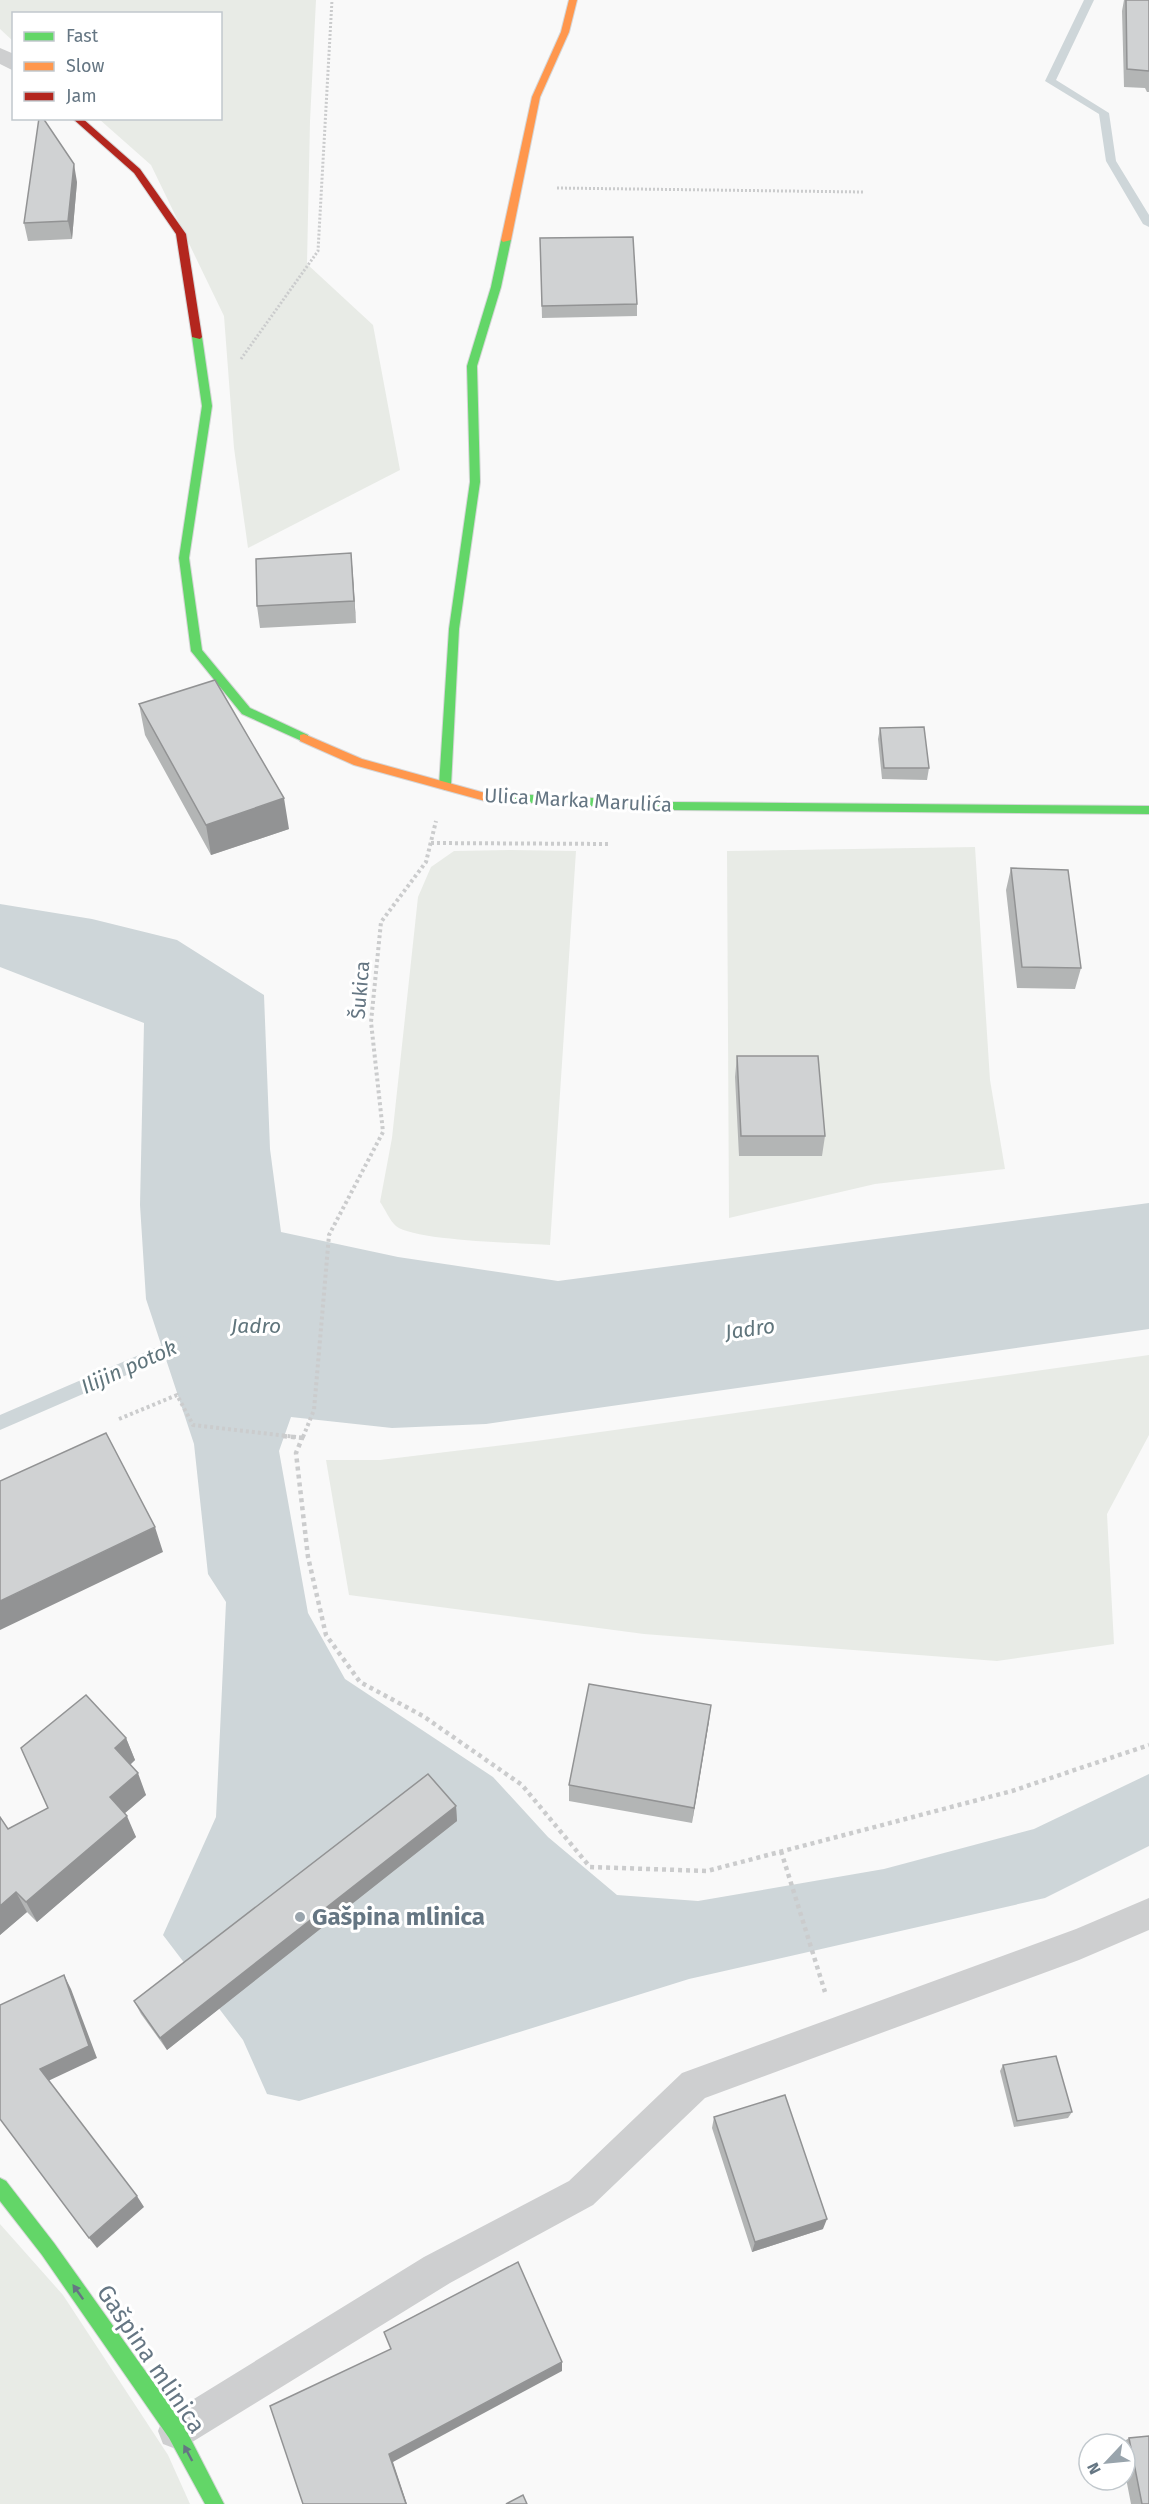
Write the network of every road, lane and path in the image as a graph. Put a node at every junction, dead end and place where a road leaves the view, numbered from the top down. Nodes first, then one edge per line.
1 (332, 0) edge
2 (573, 0) edge
3 (0, 54) edge
4 (12, 63) edge
5 (78, 120) edge
6 (517, 190) junction
7 (863, 192) dead end
8 (207, 406) junction
9 (445, 786) junction
10 (1149, 810) edge
11 (119, 1419) dead end
12 (303, 1438) junction
13 (1149, 1745) edge
14 (781, 1851) junction
15 (1149, 1914) edge
16 (838, 2032) junction
17 (0, 2187) edge
18 (176, 2431) junction
19 (215, 2504) edge

1 - 8 path
2 - 6 street
3 - 4 street
5 - 8 street, Ulica Marka Marulića
6 - 7 path
6 - 9 street
8 - 9 street, Ulica Marka Marulića
9 - 10 street, Ulica Marka Marulića
9 - 12 path, Šukica
11 - 12 path
12 - 14 path
13 - 14 path
14 - 16 path
15 - 16 lane
16 - 18 lane
18 -> 17 street, Gašpina mlinica
19 -> 18 street, Gašpina mlinica

